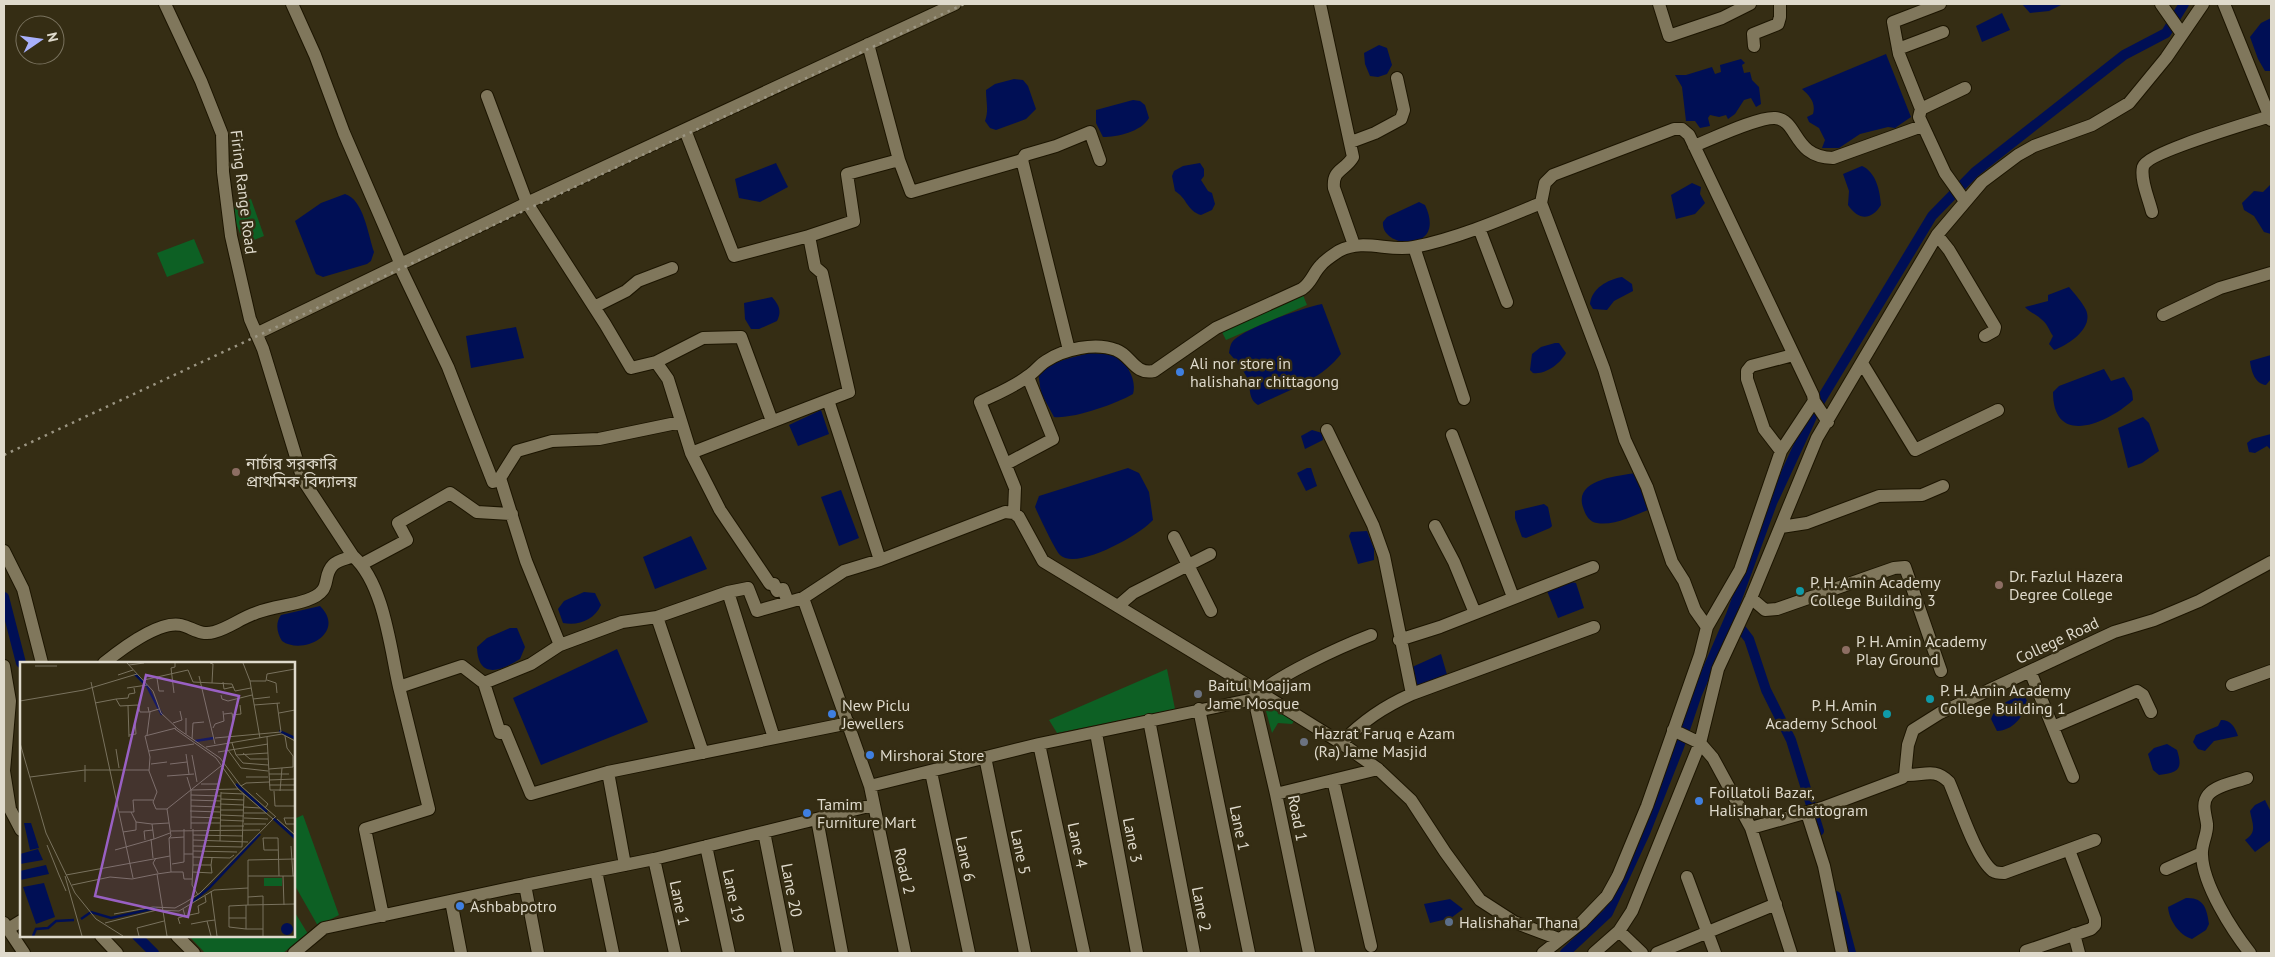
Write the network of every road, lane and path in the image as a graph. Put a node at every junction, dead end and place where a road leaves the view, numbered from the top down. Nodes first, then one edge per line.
1 (164, 4) edge
2 (292, 4) edge
3 (955, 4) edge
4 (1320, 4) edge
5 (1659, 4) edge
6 (1750, 4) edge
7 (1780, 4) edge
8 (1940, 4) edge
9 (2161, 4) edge
10 (2203, 4) edge
11 (2224, 4) edge
12 (1943, 32) dead end
13 (2182, 34) junction
14 (868, 44) junction
15 (1754, 46) dead end
16 (1898, 49) junction
17 (1397, 78) dead end
18 (1965, 88) dead end
19 (487, 96) dead end
20 (1921, 109) junction
21 (2270, 119) edge
22 (1922, 126) junction
23 (686, 130) junction
24 (1351, 142) junction
25 (1694, 146) junction
26 (899, 160) junction
27 (1022, 160) junction
28 (1100, 160) dead end
29 (1965, 201) junction
30 (528, 203) junction
31 (1541, 203) junction
32 (2152, 212) dead end
33 (1479, 228) junction
34 (1937, 235) junction
35 (809, 236) junction
36 (1354, 245) junction
37 (1414, 247) junction
38 (400, 264) junction
39 (672, 268) dead end
40 (2271, 268) edge
41 (2271, 273) edge
42 (2228, 280) dead end
43 (1507, 302) dead end
44 (594, 307) junction
45 (2163, 315) dead end
46 (256, 334) junction
47 (1985, 336) dead end
48 (1069, 350) junction
49 (1793, 355) junction
50 (656, 362) junction
51 (1862, 362) junction
52 (1028, 377) junction
53 (1464, 399) dead end
54 (828, 400) junction
55 (1815, 403) junction
56 (1998, 410) dead end
57 (1827, 420) junction
58 (772, 421) junction
59 (681, 422) junction
60 (1327, 430) dead end
61 (1452, 435) dead end
62 (1781, 451) junction
63 (691, 453) junction
64 (1006, 464) junction
65 (500, 478) junction
66 (1943, 486) dead end
67 (1014, 513) junction
68 (512, 514) junction
69 (1435, 526) dead end
70 (1781, 527) junction
71 (1174, 537) dead end
72 (4, 551) edge
73 (1210, 554) dead end
74 (358, 560) junction
75 (880, 560) junction
76 (2271, 562) edge
77 (1187, 566) junction
78 (1593, 567) dead end
79 (728, 592) junction
80 (1513, 597) junction
81 (803, 598) junction
82 (1751, 598) junction
83 (788, 602) junction
84 (1118, 606) junction
85 (1211, 611) dead end
86 (1475, 613) junction
87 (657, 617) junction
88 (1707, 626) junction
89 (1594, 627) dead end
90 (1371, 634) dead end
91 (1400, 640) junction
92 (560, 645) junction
93 (42, 662) edge
94 (105, 662) edge
95 (4, 666) edge
96 (1941, 671) dead end
97 (2030, 671) junction
98 (2271, 671) edge
99 (484, 683) junction
100 (399, 686) junction
101 (2232, 686) dead end
102 (1412, 694) junction
103 (1257, 695) junction
104 (12, 701) edge
105 (1199, 709) junction
106 (2151, 712) dead end
107 (1149, 720) junction
108 (849, 723) junction
109 (2053, 727) junction
110 (1674, 731) junction
111 (1096, 733) junction
112 (774, 738) junction
113 (1697, 742) junction
114 (1340, 743) junction
115 (1039, 744) junction
116 (702, 753) junction
117 (985, 757) junction
118 (1378, 769) junction
119 (608, 772) junction
120 (931, 772) junction
121 (1905, 775) junction
122 (2073, 777) dead end
123 (2247, 778) dead end
124 (1333, 780) junction
125 (870, 786) junction
126 (1276, 794) junction
127 (873, 805) junction
128 (1812, 811) junction
129 (817, 819) junction
130 (20, 828) edge
131 (1751, 828) junction
132 (764, 832) junction
133 (2094, 840) dead end
134 (706, 846) junction
135 (2068, 850) junction
136 (2202, 853) junction
137 (654, 859) junction
138 (625, 865) junction
139 (2166, 869) dead end
140 (596, 871) junction
141 (1687, 877) dead end
142 (524, 885) junction
143 (452, 901) junction
144 (1776, 904) junction
145 (383, 916) junction
146 (20, 921) edge
147 (6, 926) edge
148 (1620, 931) junction
149 (1708, 932) junction
150 (2074, 934) junction
151 (102, 937) edge
152 (178, 937) edge
153 (1559, 939) junction
154 (1371, 946) dead end
155 (2026, 951) dead end
156 (24, 953) edge
157 (117, 953) edge
158 (194, 953) edge
159 (294, 953) edge
160 (461, 953) edge
161 (538, 953) edge
162 (613, 953) edge
163 (675, 953) edge
164 (729, 953) edge
165 (788, 953) edge
166 (842, 953) edge
167 (905, 953) edge
168 (969, 953) edge
169 (1025, 953) edge
170 (1084, 953) edge
171 (1138, 953) edge
172 (1194, 953) edge
173 (1249, 953) edge
174 (1309, 953) edge
175 (1543, 953) edge
176 (1594, 953) edge
177 (1642, 953) edge
178 (1657, 953) edge
179 (1715, 953) edge
180 (1791, 953) edge
181 (1842, 953) edge
182 (2079, 953) edge
183 (2250, 953) edge

1 - 46 street, Firing Range Road
2 - 38 street
3 - 14 street
4 - 24 street
5 - 6 street
7 - 15 street
8 - 16 street
9 - 13 street
10 - 13 street
11 - 21 street
12 - 16 street
13 - 29 street
14 - 23 street
14 - 26 street
16 - 20 street
17 - 24 street
18 - 20 street
19 - 30 street
20 - 22 street
21 - 32 street
22 - 25 street
22 - 29 street
23 - 30 street
23 - 35 street
24 - 36 street
25 - 31 street
25 - 49 street
26 - 27 street
26 - 35 street
27 - 28 street
27 - 48 street
29 - 34 street
30 - 38 street
30 - 44 street
31 - 33 street
31 - 88 street
33 - 37 street
33 - 43 street
34 - 47 street
34 - 51 street
35 - 54 street
36 - 37 street
36 - 48 street
37 - 53 street
38 - 46 street
38 - 65 street
39 - 44 street
40 - 42 street
41 - 45 street
44 - 50 street
46 - 74 street, Firing Range Road
48 - 52 street
49 - 55 street
49 - 62 street
50 - 58 street
50 - 59 street
51 - 56 street
51 - 57 street
52 - 64 street
52 - 64 street
54 - 58 street
54 - 75 street
55 - 57 street
55 - 62 street
57 - 70 street
58 - 63 street
59 - 63 street
59 - 65 street
60 - 91 street
61 - 80 street
62 - 88 street
63 - 83 street
64 - 67 street
65 - 68 street
66 - 70 street
67 - 75 street
67 - 84 street
68 - 74 street
68 - 92 street
69 - 86 street
70 - 82 street
71 - 77 street
72 - 93 street
73 - 77 street
74 - 94 street
74 - 100 street, Firing Range Road
75 - 81 street
76 - 97 street, College Road
77 - 84 street
77 - 85 street
78 - 80 street
79 - 83 street
79 - 87 street
79 - 112 street
80 - 86 street
81 - 83 street
81 - 108 street, Road 2
82 - 96 street
82 - 113 street
84 - 103 street
86 - 91 street
87 - 92 street
87 - 116 street
88 - 110 street
89 - 102 street
90 - 103 street
91 - 102 street
92 - 99 street
95 - 104 street
97 - 109 street
97 - 121 street, College Road
98 - 101 street
99 - 100 street
99 - 119 street
100 - 145 street, Firing Range Road
102 - 114 street
103 - 105 street
103 - 114 street
103 - 126 street, Road 1
104 - 130 street
105 - 107 street
105 - 173 street, Lane 1
106 - 109 street
107 - 111 street
107 - 172 street, Lane 2
108 - 112 street
108 - 125 street, Road 2
109 - 122 street
110 - 113 street
110 - 153 street
111 - 115 street
111 - 171 street, Lane 3
112 - 116 street
113 - 131 street
113 - 148 street
114 - 118 street
115 - 117 street
115 - 170 street, Lane 4
116 - 119 street
117 - 120 street
117 - 169 street, Lane 5
118 - 124 street
118 - 153 street
119 - 138 street
120 - 125 street
120 - 168 street, Lane 6
121 - 128 street
121 - 135 street
123 - 136 street
124 - 126 street
124 - 154 street
125 - 127 street, Road 2
126 - 174 street, Road 1
127 - 129 street
127 - 167 street, Road 2
128 - 131 street
128 - 181 street
129 - 132 street
129 - 166 street
131 - 144 street
132 - 134 street
132 - 165 street, Lane 20
133 - 135 street
134 - 137 street
134 - 164 street, Lane 19
135 - 150 street
136 - 139 street
136 - 183 street
137 - 138 street
137 - 163 street, Lane 1
138 - 140 street
140 - 142 street
140 - 162 street
141 - 149 street
142 - 143 street
142 - 161 street
143 - 145 street
143 - 160 street
144 - 149 street
144 - 180 street
145 - 159 street
146 - 147 street
147 - 156 street
148 - 176 street
148 - 177 street
149 - 178 street
149 - 179 street
150 - 155 street
150 - 182 street
151 - 157 street
152 - 158 street
153 - 175 street

